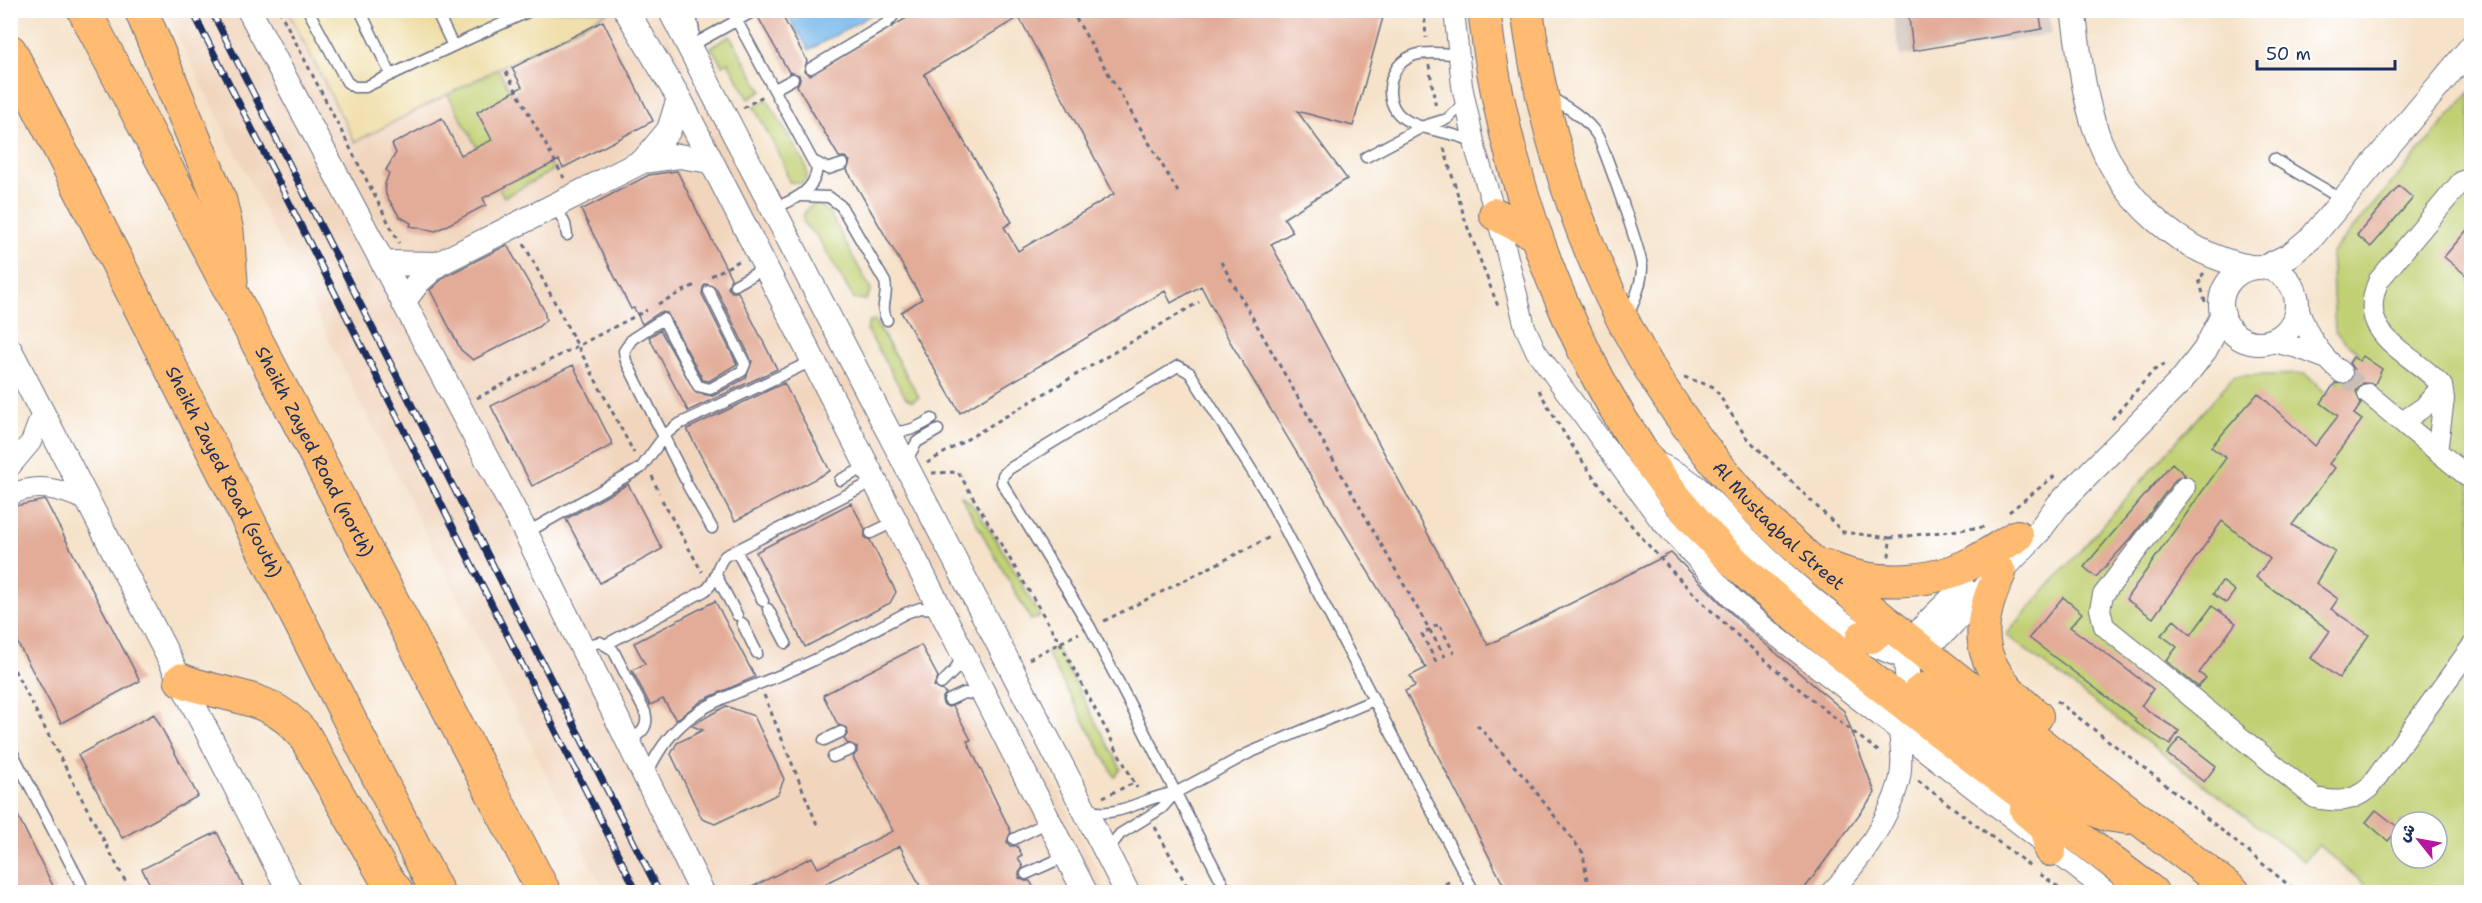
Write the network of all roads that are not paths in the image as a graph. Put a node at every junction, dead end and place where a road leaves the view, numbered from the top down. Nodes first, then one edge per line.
1 (84, 10) edge
2 (141, 10) edge
3 (249, 10) edge
4 (308, 10) edge
5 (360, 10) edge
6 (436, 10) edge
7 (532, 10) edge
8 (670, 10) edge
9 (690, 10) edge
10 (731, 10) edge
11 (894, 10) edge
12 (1454, 10) edge
13 (1484, 10) edge
14 (2073, 10) edge
15 (754, 11) edge
16 (1532, 18) edge
17 (737, 21) junction
18 (630, 22) edge
19 (687, 43) junction
20 (453, 46) junction
21 (2471, 48) edge
22 (10, 51) edge
23 (1457, 54) junction
24 (811, 68) dead end
25 (391, 75) junction
26 (793, 79) dead end
27 (775, 89) junction
28 (1540, 91) junction
29 (679, 98) junction
30 (1465, 103) junction
31 (1424, 126) junction
32 (1474, 142) junction
33 (1366, 158) dead end
34 (2274, 159) dead end
35 (643, 161) junction
36 (710, 161) junction
37 (815, 162) junction
38 (843, 164) dead end
39 (2472, 176) edge
40 (798, 197) junction
41 (2343, 200) junction
42 (773, 209) junction
43 (1495, 214) junction
44 (1536, 235) junction
45 (2312, 237) junction
46 (2185, 243) junction
47 (761, 260) junction
48 (383, 263) junction
49 (438, 264) junction
50 (2258, 267) junction
51 (735, 285) dead end
52 (709, 291) dead end
53 (231, 292) junction
54 (2296, 297) junction
55 (403, 302) junction
56 (2216, 310) junction
57 (887, 320) dead end
58 (1625, 325) junction
59 (2258, 341) junction
60 (10, 350) edge
61 (2326, 360) junction
62 (812, 361) junction
63 (2342, 373) tunnel mouth
64 (2181, 381) junction
65 (2442, 386) junction
66 (2368, 394) tunnel mouth
67 (43, 410) junction
68 (932, 419) dead end
69 (2402, 422) junction
70 (886, 430) junction
71 (939, 430) dead end
72 (665, 435) junction
73 (2437, 452) junction
74 (1649, 461) junction
75 (10, 467) edge
76 (907, 469) junction
77 (870, 474) junction
78 (840, 480) dead end
79 (2472, 480) edge
80 (2185, 488) dead end
81 (10, 495) edge
82 (87, 501) junction
83 (2060, 504) junction
84 (894, 522) junction
85 (2005, 526) junction
86 (712, 528) dead end
87 (526, 533) junction
88 (870, 533) dead end
89 (736, 550) junction
90 (1806, 557) junction
91 (2000, 573) junction
92 (717, 577) junction
93 (939, 609) junction
94 (1868, 624) junction
95 (786, 643) dead end
96 (595, 645) junction
97 (2472, 646) edge
98 (1913, 650) junction
99 (757, 653) dead end
100 (963, 654) junction
101 (181, 680) junction
102 (941, 684) dead end
103 (984, 695) junction
104 (949, 700) dead end
105 (1374, 700) junction
106 (1914, 719) junction
107 (841, 732) dead end
108 (824, 740) dead end
109 (10, 748) edge
110 (850, 750) dead end
111 (833, 757) dead end
112 (646, 778) junction
113 (2006, 781) junction
114 (1175, 793) junction
115 (1080, 807) junction
116 (2137, 817) junction
117 (1048, 822) junction
118 (1014, 838) dead end
119 (2050, 850) junction
120 (1105, 854) junction
121 (1066, 856) junction
122 (1026, 874) dead end
123 (81, 884) dead end
124 (290, 892) edge
125 (397, 892) edge
126 (437, 892) edge
127 (544, 892) edge
128 (702, 892) edge
129 (1085, 892) edge
130 (1127, 892) edge
131 (1227, 892) edge
132 (1474, 892) edge
133 (1831, 892) edge
134 (2107, 892) edge
135 (2152, 892) edge
136 (2235, 892) edge

1 - 53 highway, Sheikh Zayed Road (north)
2 - 53 highway
3 - 48 street
4 - 25 lane
5 - 25 lane
6 - 20 lane
7 - 20 lane
8 - 19 street
9 - 19 lane
10 - 17 lane
11 - 24 lane
12 - 23 street
13 - 44 main road
14 - 46 street
15 - 17 lane
16 - 28 main road, Al Mustaqbal Street
17 - 19 lane
17 - 27 lane
18 - 29 street
19 - 42 street
20 - 25 lane
21 - 41 street
22 - 126 highway, Sheikh Zayed Road (south)
23 - 30 street
23 - 31 lane
26 - 27 lane
27 - 37 lane
28 - 58 main road, Al Mustaqbal Street
28 - 58 lane
29 - 35 street
29 - 36 street
30 - 31 lane
30 - 32 street
31 - 32 lane
31 - 33 lane
32 - 43 street
34 - 41 lane
35 - 36 street
35 - 49 street
36 - 47 street
37 - 38 lane
37 - 40 lane
39 - 65 street
40 - 42 lane
40 - 57 lane
41 - 45 street
42 - 70 street
43 - 44 main road
43 - 106 street
44 - 74 main road
45 - 50 street
45 - 54 street
46 - 50 street
46 - 56 street
47 - 51 lane
47 - 62 street
48 - 49 street
48 - 55 street
49 - 55 street
50 - 54 street
50 - 56 street
52 - 72 lane
53 - 127 highway, Sheikh Zayed Road (north)
54 - 59 street
54 - 61 street
55 - 87 street
56 - 59 street
56 - 64 street
58 - 90 main road, Al Mustaqbal Street
59 - 61 street
59 - 64 street
60 - 67 street
61 - 63 street
62 - 72 lane
62 - 77 street
64 - 83 street
65 - 69 street
65 - 73 street
66 - 69 street
67 - 75 street
67 - 82 street
68 - 70 lane
69 - 73 street
70 - 76 street
71 - 76 lane
72 - 86 lane
72 - 87 lane
73 - 79 street
74 - 94 street
74 - 106 main road
76 - 115 street
77 - 78 lane
77 - 84 street
77 - 89 lane
80 - 97 street
81 - 82 street
82 - 101 street
83 - 85 street
83 - 91 street
84 - 88 lane
84 - 93 street
85 - 90 main road
85 - 98 street
87 - 96 street
89 - 92 lane
89 - 95 lane
90 - 94 main road, Al Mustaqbal Street
91 - 98 street
91 - 116 main road
92 - 96 lane
92 - 99 lane
93 - 100 street
93 - 112 lane
94 - 98 main road, Al Mustaqbal Street
96 - 112 street
98 - 106 street
98 - 116 main road, Al Mustaqbal Street
100 - 102 lane
100 - 103 street
101 - 124 street
101 - 125 highway
103 - 104 lane
103 - 117 street
105 - 114 lane
105 - 114 lane
105 - 132 lane
106 - 113 main road
106 - 116 main road
106 - 119 street
106 - 133 street
107 - 108 lane
109 - 123 lane
110 - 111 lane
112 - 128 street
113 - 119 main road
113 - 135 main road
114 - 115 lane
114 - 120 lane
114 - 131 lane
115 - 120 street
116 - 136 main road, Al Mustaqbal Street
117 - 118 lane
117 - 121 street
119 - 134 street
120 - 130 street
121 - 122 lane
121 - 129 street

